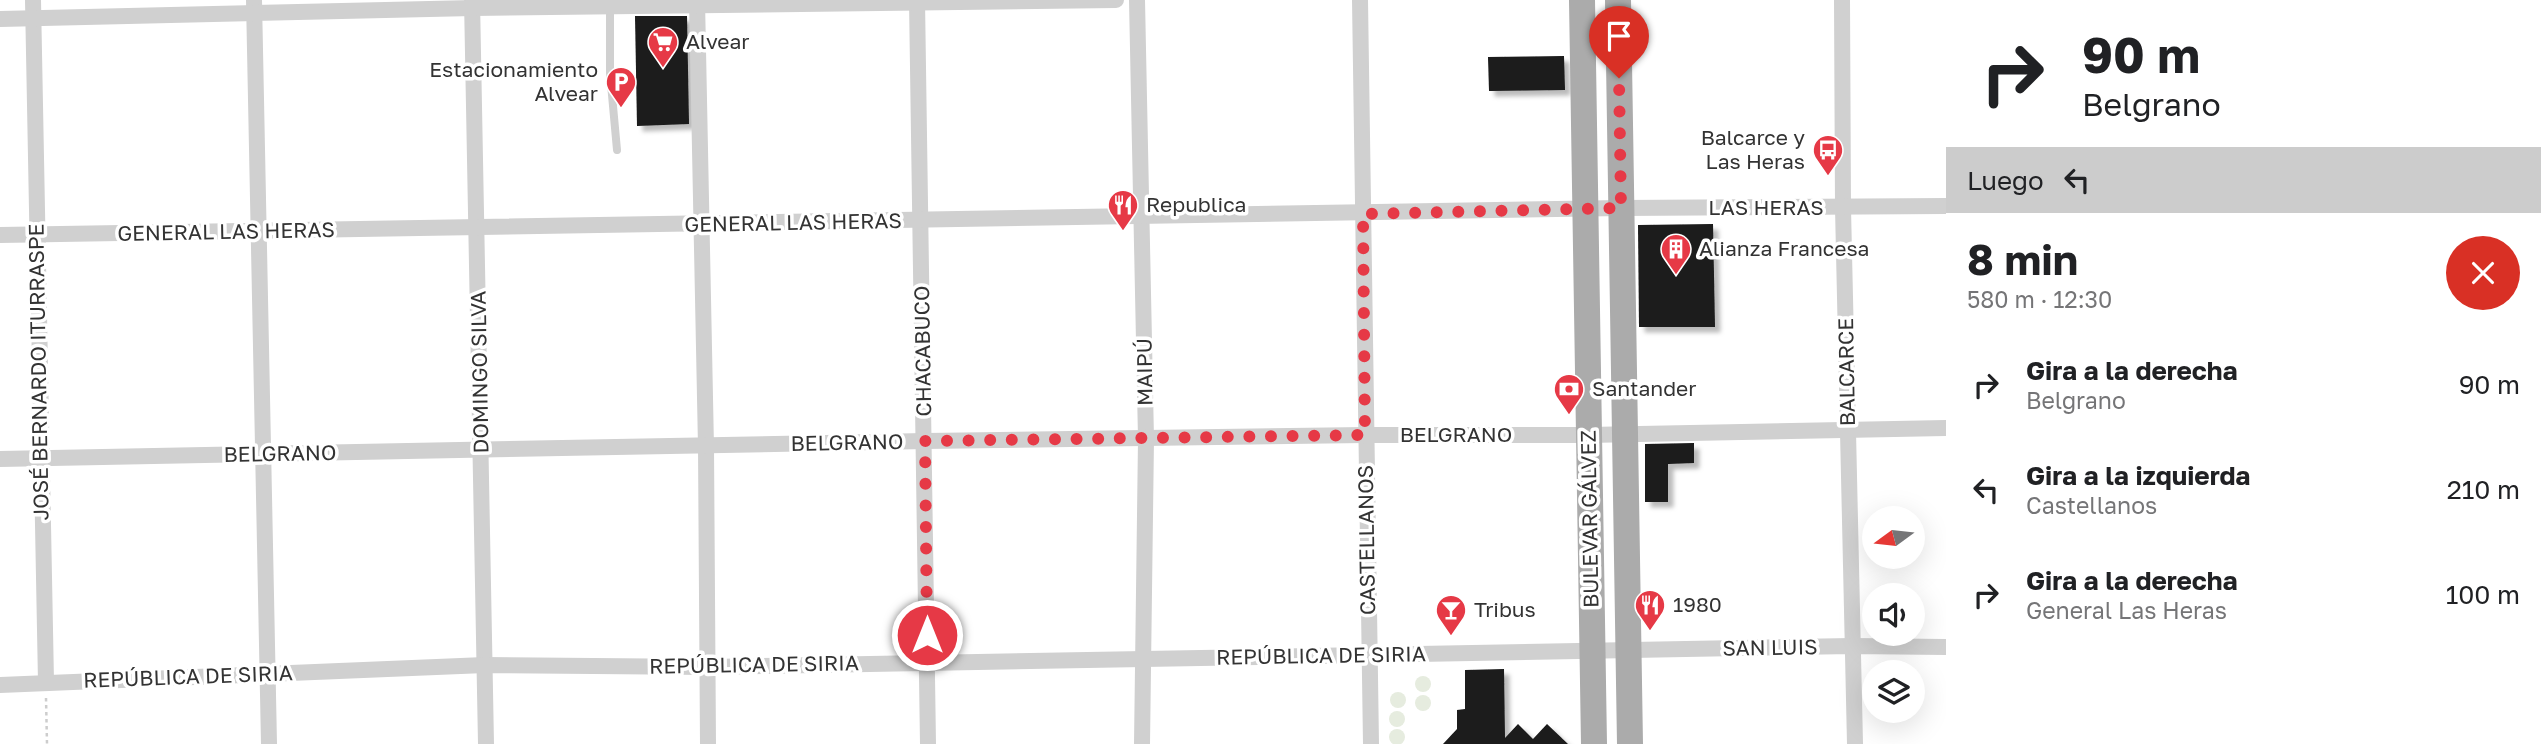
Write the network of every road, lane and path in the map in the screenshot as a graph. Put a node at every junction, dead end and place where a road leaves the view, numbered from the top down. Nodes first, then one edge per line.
1 (33, 0) edge
2 (1116, 0) edge
3 (1137, 0) edge
4 (1360, 0) edge
5 (1582, 0) edge
6 (1618, 0) edge
7 (1842, 0) edge
8 (917, 1) edge
9 (697, 3) edge
10 (472, 4) edge
11 (254, 6) edge
12 (610, 7) junction
13 (33, 17) junction
14 (0, 19) edge
15 (617, 149) dead end
16 (1946, 206) edge
17 (1621, 208) junction
18 (1843, 208) junction
19 (1587, 210) junction
20 (1363, 214) junction
21 (1141, 217) junction
22 (921, 221) junction
23 (702, 224) junction
24 (478, 228) junction
25 (259, 231) junction
26 (0, 235) edge
27 (37, 235) junction
28 (1946, 428) edge
29 (1848, 431) junction
30 (1624, 434) junction
31 (1365, 435) junction
32 (1588, 435) junction
33 (1146, 439) junction
34 (925, 441) junction
35 (706, 447) junction
36 (481, 450) junction
37 (263, 454) junction
38 (40, 457) junction
39 (0, 459) edge
40 (1852, 646) junction
41 (1946, 647) edge
42 (1627, 650) junction
43 (1593, 652) junction
44 (1369, 655) junction
45 (1145, 659) junction
46 (927, 663) junction
47 (485, 665) junction
48 (708, 667) junction
49 (269, 675) junction
50 (46, 682) junction
51 (0, 685) edge
52 (47, 744) edge
53 (269, 744) edge
54 (486, 744) edge
55 (708, 744) edge
56 (928, 744) edge
57 (1142, 744) edge
58 (1371, 744) edge
59 (1594, 744) edge
60 (1630, 744) edge
61 (1855, 744) edge

1 - 13 street, JOSÉ BERNARDO ITURRASPE
2 - 8 street
3 - 21 street, MAIPÚ
4 - 20 street, CASTELLANOS
5 - 19 main road, BULEVAR GÁLVEZ
6 - 17 main road, BULEVAR GÁLVEZ
7 - 18 street, BALCARCE
8 - 9 street
8 - 22 street, CHACABUCO
9 - 12 street
9 - 23 street
10 - 11 street
10 - 12 street
10 - 24 street, DOMINGO SILVA
11 - 13 street
11 - 25 street
12 - 15 lane
13 - 14 street
13 - 27 street, JOSÉ BERNARDO ITURRASPE
16 - 18 street, LAS HERAS
17 - 18 street, LAS HERAS
17 - 19 street, LAS HERAS
17 - 30 main road, BULEVAR GÁLVEZ
18 - 29 street, BALCARCE
19 - 20 street, GENERAL LAS HERAS
19 - 32 main road, BULEVAR GÁLVEZ
20 - 21 street, GENERAL LAS HERAS
20 - 31 street, CASTELLANOS
21 - 22 street, GENERAL LAS HERAS
21 - 33 street, MAIPÚ
22 - 23 street, GENERAL LAS HERAS
22 - 34 street, CHACABUCO
23 - 24 street, GENERAL LAS HERAS
23 - 35 street
24 - 25 street, GENERAL LAS HERAS
24 - 36 street, DOMINGO SILVA
25 - 27 street, GENERAL LAS HERAS
25 - 37 street
26 - 27 street, GENERAL LAS HERAS
27 - 38 street, JOSÉ BERNARDO ITURRASPE
28 - 29 street, BELGRANO
29 - 30 street, BELGRANO
29 - 40 street, BALCARCE
30 - 32 street, BELGRANO
30 - 42 main road, BULEVAR GÁLVEZ
31 - 32 street, BELGRANO
31 - 33 street, BELGRANO
31 - 44 street, CASTELLANOS
32 - 43 main road, BULEVAR GÁLVEZ
33 - 34 street, BELGRANO
33 - 45 street, MAIPÚ
34 - 35 street, BELGRANO
34 - 46 street, CHACABUCO
35 - 36 street, BELGRANO
35 - 48 street
36 - 37 street, BELGRANO
36 - 47 street, DOMINGO SILVA
37 - 38 street, BELGRANO
37 - 49 street
38 - 39 street, BELGRANO
38 - 50 street, JOSÉ BERNARDO ITURRASPE
40 - 41 street, SAN LUIS
40 - 42 street, SAN LUIS
40 - 61 street, BALCARCE
42 - 43 street, SAN LUIS
42 - 60 main road, BULEVAR GÁLVEZ
43 - 44 street, REPÚBLICA DE SIRIA
43 - 59 main road, BULEVAR GÁLVEZ
44 - 45 street, REPÚBLICA DE SIRIA
44 - 58 street, CASTELLANOS
45 - 46 street, REPÚBLICA DE SIRIA
45 - 57 street, MAIPÚ
46 - 48 street, REPÚBLICA DE SIRIA
46 - 56 street, CHACABUCO
47 - 48 street, REPÚBLICA DE SIRIA
47 - 49 street, REPÚBLICA DE SIRIA
47 - 54 street, DOMINGO SILVA
48 - 55 street
49 - 50 street, REPÚBLICA DE SIRIA
49 - 53 street
50 - 51 street, REPÚBLICA DE SIRIA
50 - 52 path

